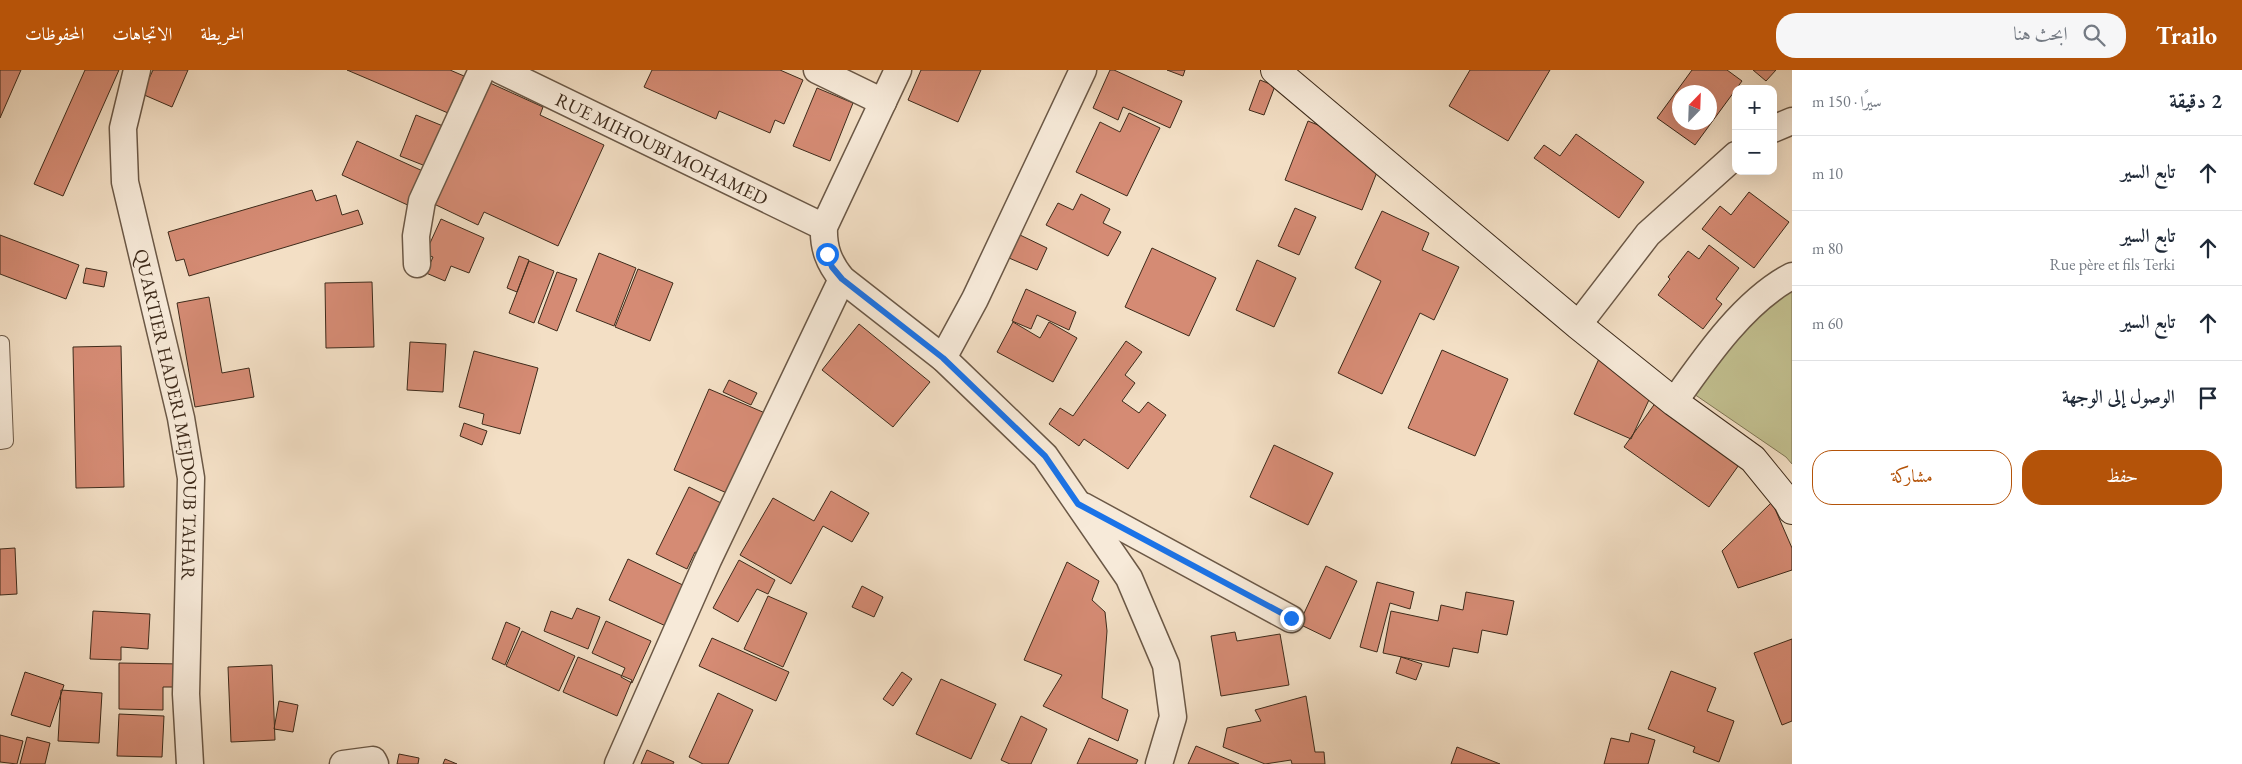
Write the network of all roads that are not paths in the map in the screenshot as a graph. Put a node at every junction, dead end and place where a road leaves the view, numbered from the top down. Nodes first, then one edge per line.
1 (137, 70) edge
2 (482, 70) edge
3 (500, 70) edge
4 (817, 70) edge
5 (898, 70) edge
6 (1083, 70) edge
7 (1275, 70) edge
8 (883, 102) junction
9 (1792, 121) edge
10 (1777, 127) edge
11 (1732, 159) edge
12 (824, 227) junction
13 (417, 264) dead end
14 (1792, 276) edge
15 (842, 279) junction
16 (1578, 325) junction
17 (2, 344) dead end
18 (943, 358) junction
19 (1674, 402) junction
20 (0, 442) edge
21 (1078, 504) junction
22 (1792, 510) edge
23 (1291, 618) dead end
24 (190, 764) edge
25 (343, 764) edge
26 (375, 764) edge
27 (618, 764) edge
28 (1160, 764) edge

1 - 24 street, QUARTIER HADERI MEJDOUB TAHAR
2 - 13 street
3 - 12 street, RUE MIHOUBI MOHAMED
4 - 8 street
5 - 8 street
6 - 18 street
7 - 16 street
8 - 12 street
9 - 10 street
11 - 16 street
12 - 15 street
14 - 19 street
15 - 18 street
15 - 27 street
16 - 19 street
17 - 20 lane
18 - 21 street
19 - 22 street
21 - 23 street
21 - 28 street
25 - 26 street

